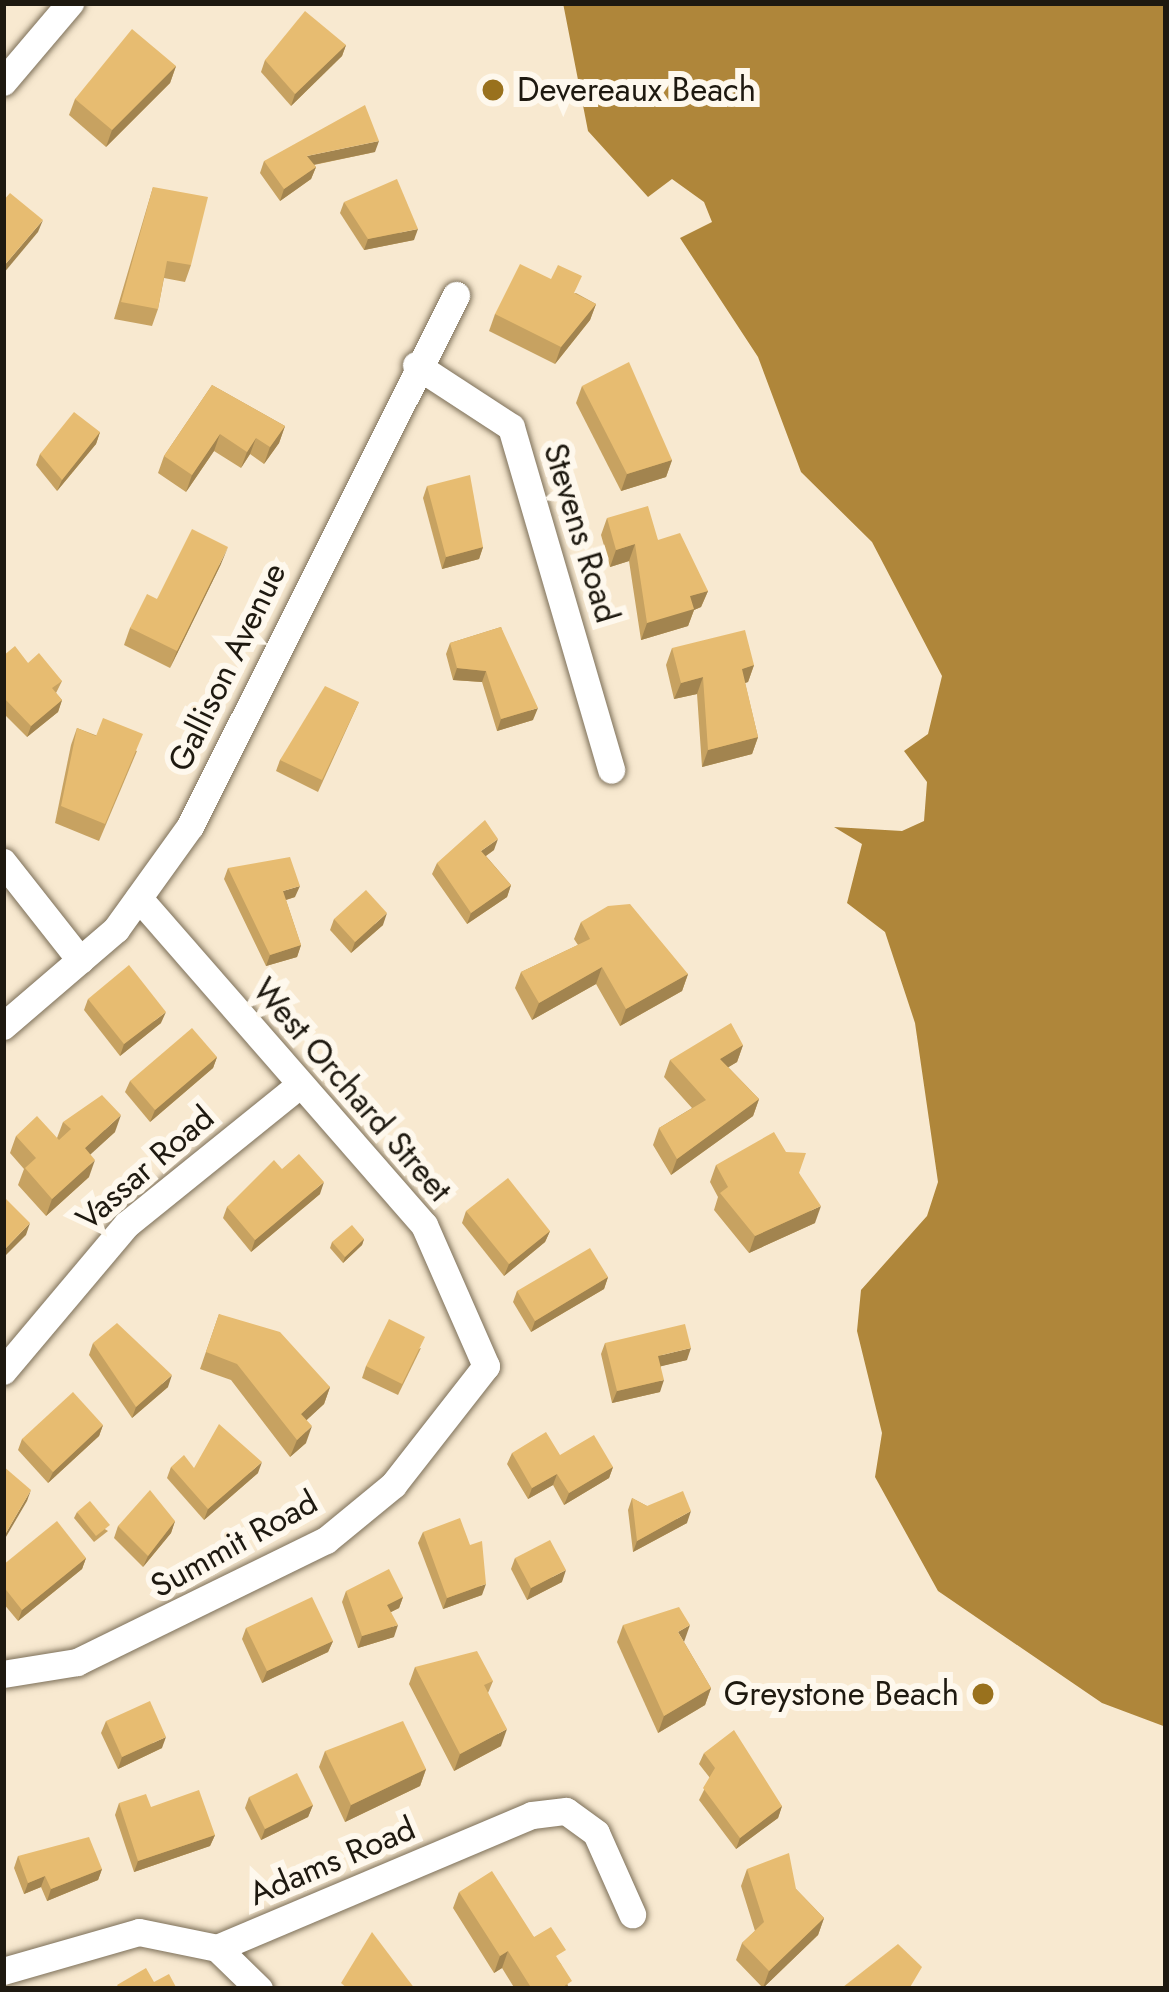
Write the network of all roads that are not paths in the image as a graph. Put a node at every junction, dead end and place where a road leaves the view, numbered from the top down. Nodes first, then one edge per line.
1 (70, 3) edge
2 (3, 82) edge
3 (456, 295) dead end
4 (416, 365) junction
5 (611, 770) dead end
6 (3, 862) edge
7 (139, 898) junction
8 (80, 960) junction
9 (3, 1026) edge
10 (299, 1085) junction
11 (486, 1346) joint
12 (3, 1371) edge
13 (3, 1674) edge
14 (632, 1914) dead end
15 (218, 1948) junction
16 (3, 1971) edge
17 (259, 1989) edge

1 - 2 street
3 - 4 street, Gallison Avenue
4 - 5 street, Stevens Road
4 - 7 street, Gallison Avenue
6 - 8 street
7 - 8 street, Gallison Avenue
7 - 10 street, West Orchard Street
8 - 9 street, Gallison Avenue
10 - 11 street, West Orchard Street
10 - 12 street, Vassar Road
11 - 13 street, Summit Road
14 - 15 street, Adams Road
15 - 16 street
15 - 17 street

